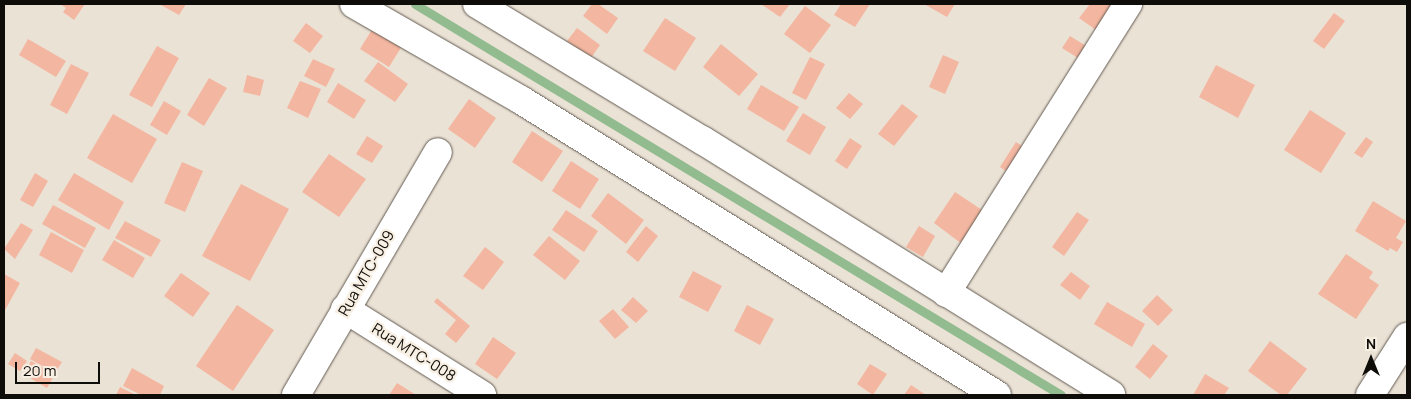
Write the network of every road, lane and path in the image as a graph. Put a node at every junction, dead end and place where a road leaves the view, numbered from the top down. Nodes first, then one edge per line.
1 (354, 4) edge
2 (477, 4) edge
3 (1128, 4) edge
4 (438, 152) dead end
5 (946, 293) junction
6 (345, 309) junction
7 (1407, 337) edge
8 (296, 395) edge
9 (482, 395) edge
10 (997, 395) edge
11 (1111, 395) edge
12 (1370, 395) edge

1 - 10 street
2 - 5 street
3 - 5 street
4 - 6 street, Rua MTC-009
5 - 11 street
6 - 8 street, Rua MTC-009
6 - 9 street, Rua MTC-008
7 - 12 street

